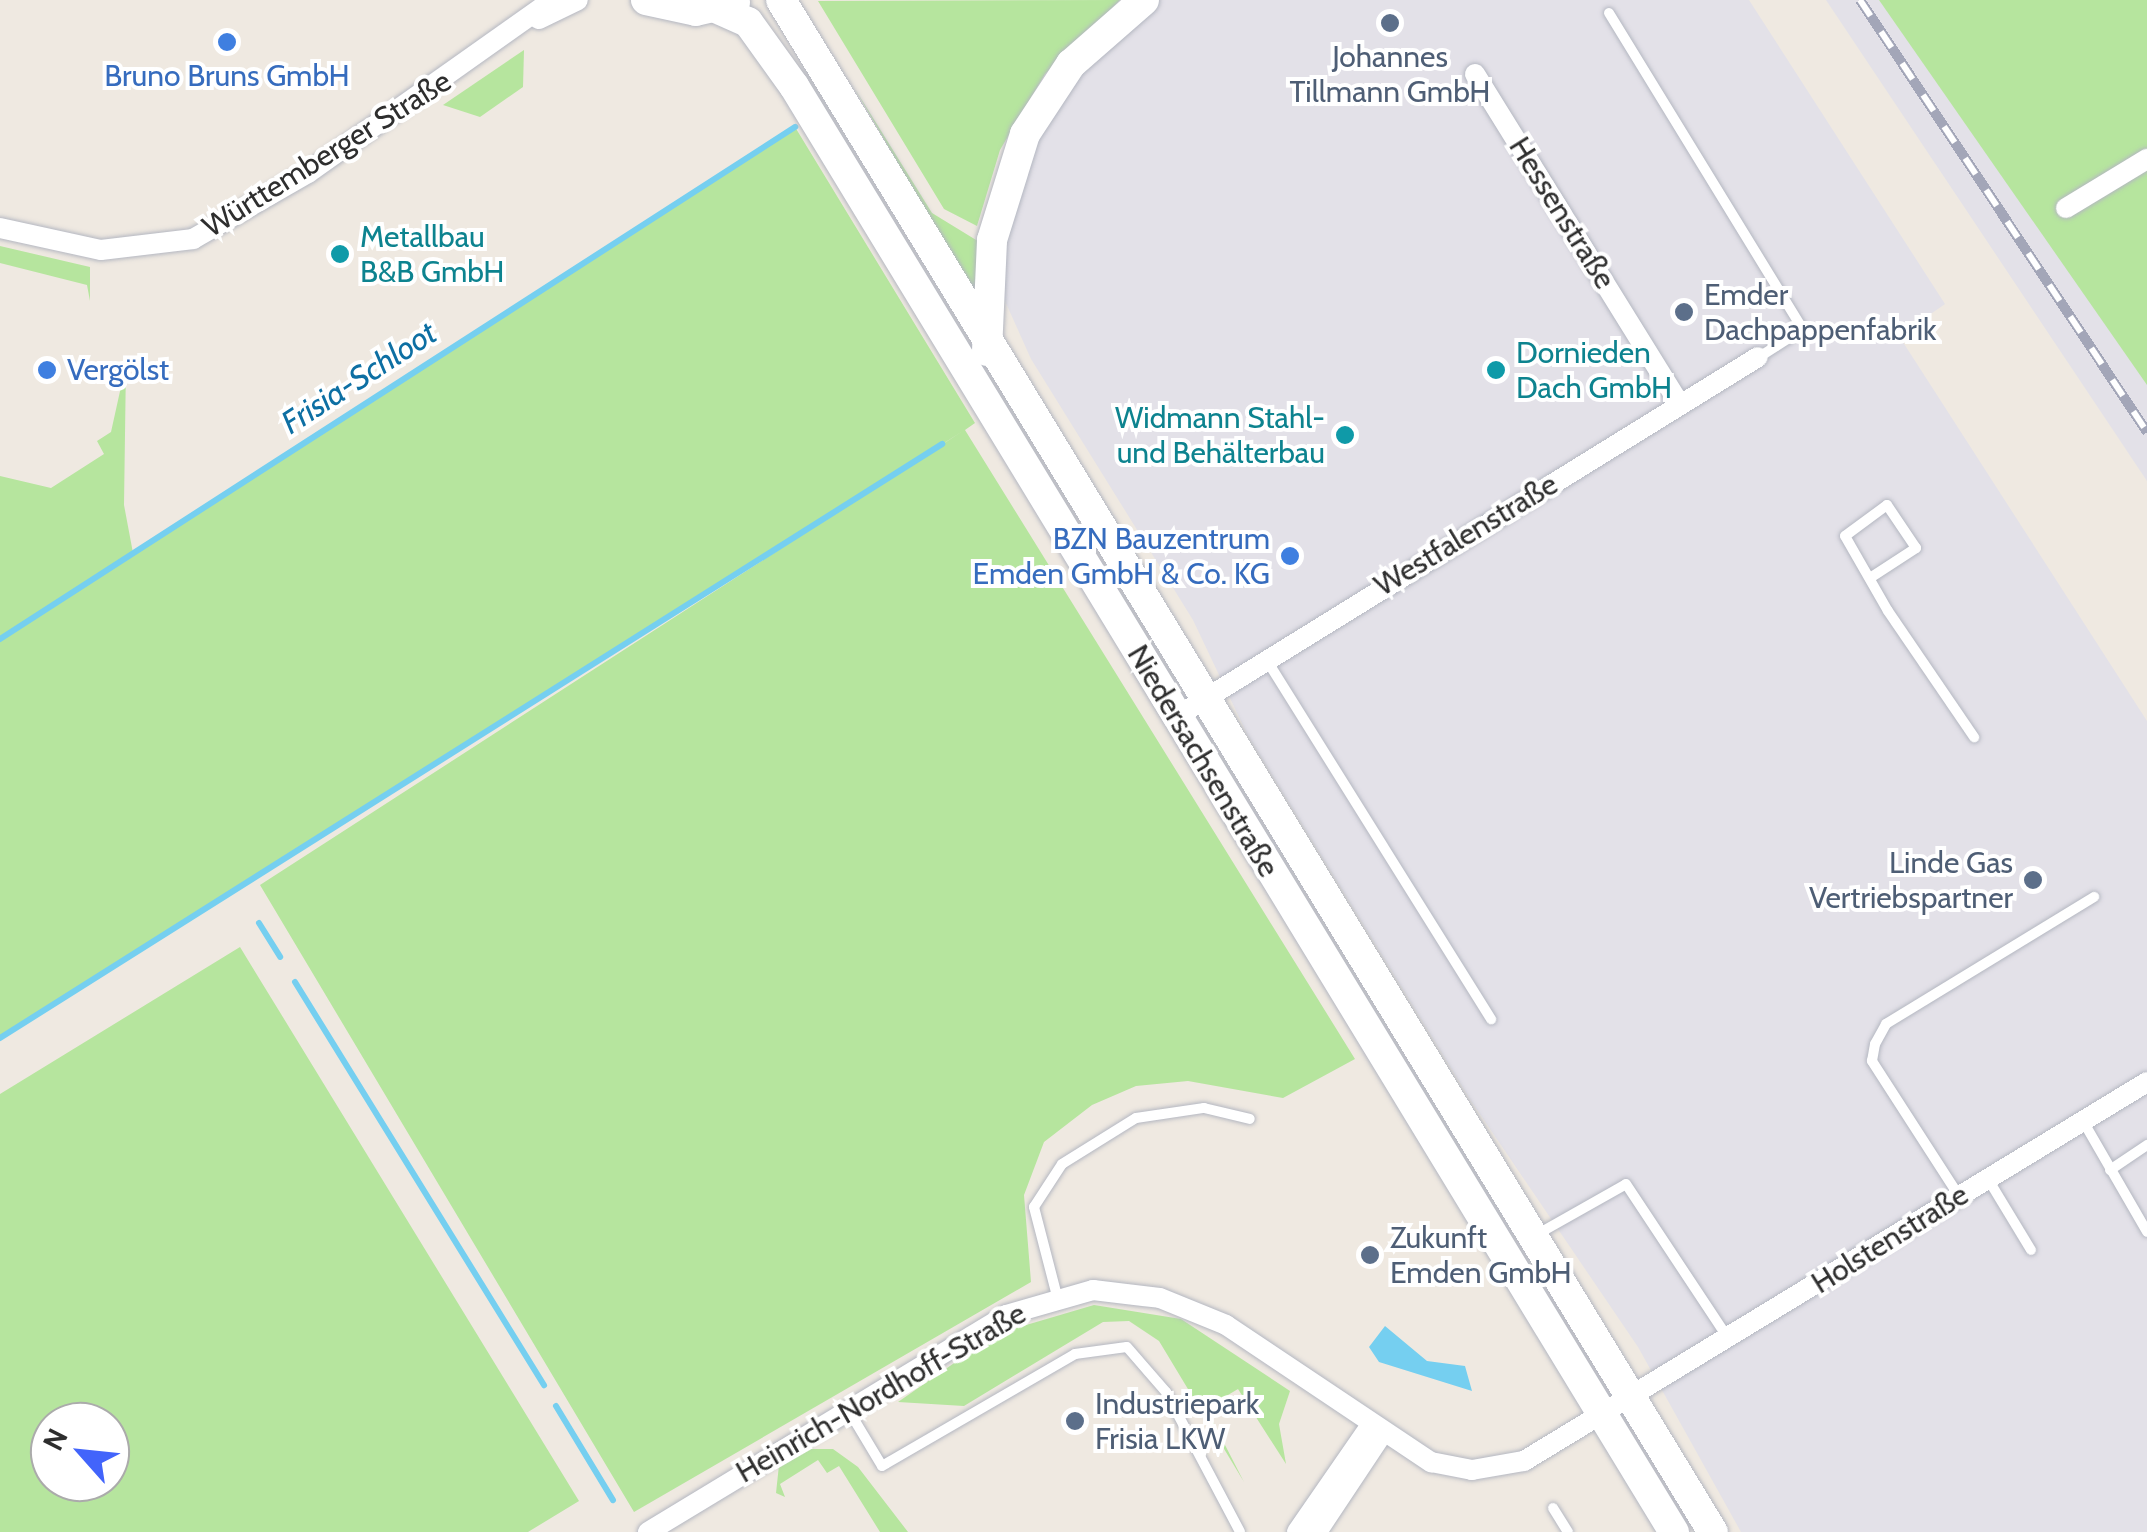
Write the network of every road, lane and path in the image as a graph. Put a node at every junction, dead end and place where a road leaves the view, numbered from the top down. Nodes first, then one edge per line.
1 (552, 0) edge
2 (578, 0) edge
3 (646, 0) edge
4 (781, 0) edge
5 (1144, 0) edge
6 (728, 4) edge
7 (1609, 13) dead end
8 (524, 26) junction
9 (1475, 74) dead end
10 (2147, 159) edge
11 (2066, 208) dead end
12 (0, 228) edge
13 (987, 351) junction
14 (1758, 358) joint
15 (1680, 404) junction
16 (1870, 578) junction
17 (1265, 658) junction
18 (1188, 708) junction
19 (1974, 737) dead end
20 (2094, 897) dead end
21 (1490, 1019) dead end
22 (2147, 1082) edge
23 (1250, 1119) dead end
24 (2083, 1121) junction
25 (2147, 1145) edge
26 (2110, 1170) junction
27 (1988, 1179) junction
28 (1960, 1196) junction
29 (2147, 1232) edge
30 (1535, 1236) junction
31 (2031, 1250) dead end
32 (1057, 1296) junction
33 (1728, 1339) junction
34 (1634, 1397) junction
35 (848, 1410) junction
36 (1604, 1416) junction
37 (1376, 1430) junction
38 (1553, 1508) dead end
39 (648, 1532) edge
40 (1240, 1532) edge
41 (1297, 1532) edge
42 (1317, 1532) edge
43 (1568, 1532) edge
44 (1674, 1532) edge
45 (1713, 1532) edge

1 - 8 street, Württemberger Straße
2 - 8 street, Württemberger Straße
3 - 6 main road, Niedersachsenstraße
4 - 13 main road, Niedersachsenstraße
5 - 13 main road
6 - 18 main road, Niedersachsenstraße
7 - 14 lane
8 - 12 street, Württemberger Straße
9 - 15 street, Hessenstraße
10 - 11 street
13 - 18 main road, Niedersachsenstraße
14 - 15 street, Westfalenstraße
15 - 17 street, Westfalenstraße
16 - 16 lane
16 - 19 lane
17 - 18 street, Westfalenstraße
17 - 21 lane
18 - 30 main road, Niedersachsenstraße
18 - 36 main road, Niedersachsenstraße
20 - 28 lane
22 - 24 street, Holstenstraße
23 - 32 lane
24 - 26 lane
24 - 27 street, Holstenstraße
25 - 26 lane
26 - 29 lane
27 - 28 street, Holstenstraße
27 - 31 lane
28 - 33 street, Holstenstraße
30 - 33 lane
30 - 34 main road, Niedersachsenstraße
32 - 35 street, Heinrich-Nordhoff-Straße
32 - 37 street, Heinrich-Nordhoff-Straße
33 - 34 street, Holstenstraße
34 - 36 street, Holstenstraße
34 - 45 main road, Niedersachsenstraße
35 - 39 street, Heinrich-Nordhoff-Straße
35 - 40 lane
36 - 37 street, Heinrich-Nordhoff-Straße
36 - 44 main road, Niedersachsenstraße
37 - 41 street
37 - 42 street
38 - 43 lane

